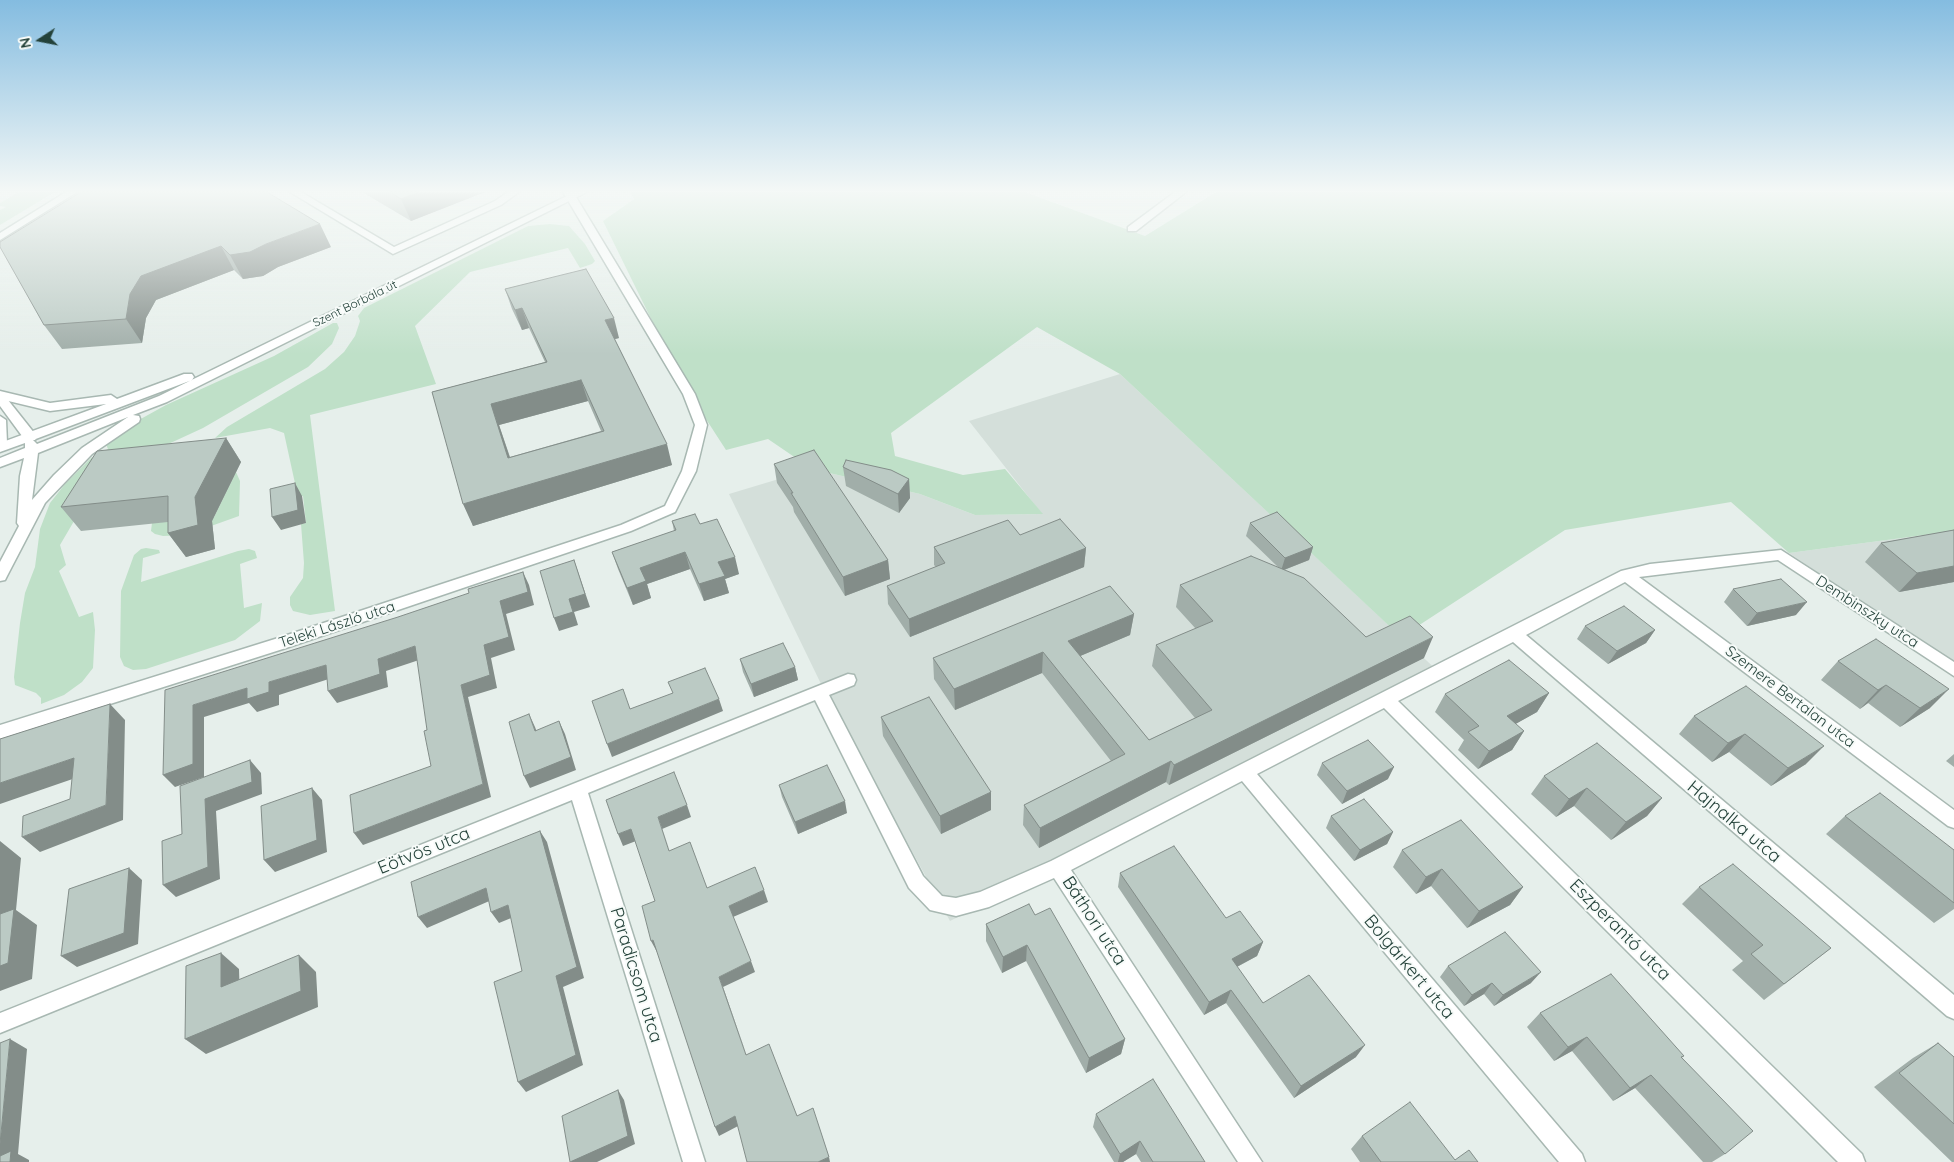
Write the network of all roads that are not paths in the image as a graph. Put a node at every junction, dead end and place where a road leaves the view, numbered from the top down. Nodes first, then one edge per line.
1 (385, 246) edge
2 (403, 246) edge
3 (467, 246) edge
4 (604, 246) edge
5 (261, 349) junction
6 (147, 393) junction
7 (0, 396) edge
8 (163, 399) junction
9 (0, 420) edge
10 (30, 437) junction
11 (0, 443) edge
12 (0, 448) edge
13 (32, 451) junction
14 (0, 463) edge
15 (23, 530) junction
16 (1626, 575) junction
17 (0, 576) edge
18 (1514, 634) junction
19 (1954, 670) edge
20 (848, 680) dead end
21 (819, 692) junction
22 (1385, 698) junction
23 (0, 732) edge
24 (1244, 771) junction
25 (577, 788) junction
26 (1954, 820) edge
27 (1058, 867) junction
28 (1954, 1009) edge
29 (0, 1023) edge
30 (694, 1162) edge
31 (1251, 1162) edge
32 (1574, 1162) edge
33 (1854, 1162) edge

1 - 2 street
3 - 5 street, Szent Borbála út
4 - 23 street, Teleki László utca
5 - 6 street, Szent Borbála út
5 - 8 street, Szent Borbála út
6 - 7 street
6 - 10 street, Szent Borbála út
7 - 10 street
8 - 13 street, Szent Borbála út
8 - 15 street
9 - 11 street
10 - 12 street, Szent Borbála út
10 - 13 street
13 - 14 street, Szent Borbála út
13 - 15 street
15 - 17 street
16 - 18 street
16 - 19 street, Dembinszky utca
16 - 26 street, Szemere Bertalan utca
18 - 22 street
18 - 28 street, Hajnalka utca
20 - 21 street, Eötvös utca
21 - 25 street, Eötvös utca
21 - 27 street, Báthori utca
22 - 24 street
22 - 33 street, Eszperantó utca
24 - 27 street
24 - 32 street, Bolgárkert utca
25 - 29 street, Eötvös utca
25 - 30 street, Paradicsom utca
27 - 31 street, Báthori utca

